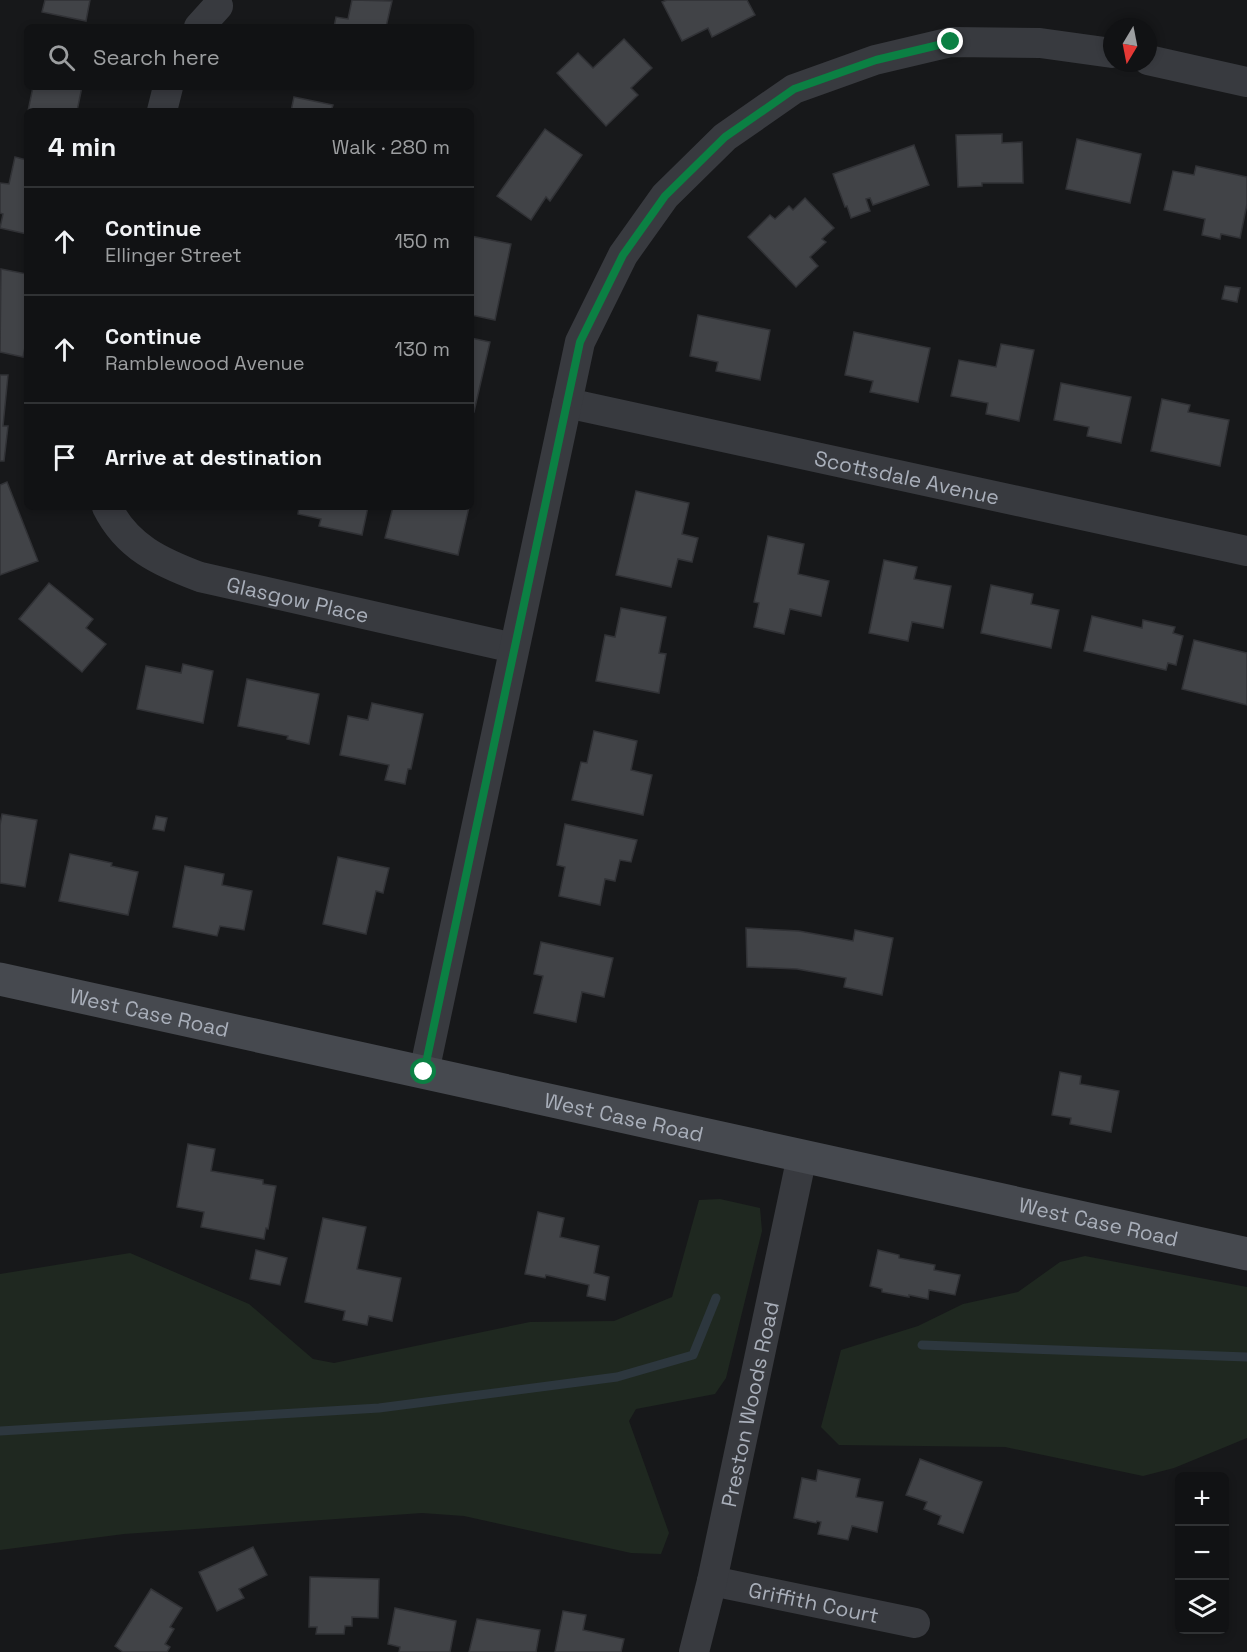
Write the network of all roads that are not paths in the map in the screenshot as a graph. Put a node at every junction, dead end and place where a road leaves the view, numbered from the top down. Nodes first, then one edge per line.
1 (1103, 52) edge
2 (1157, 62) edge
3 (1247, 82) edge
4 (167, 90) edge
5 (163, 108) edge
6 (567, 402) junction
7 (108, 510) edge
8 (1247, 551) edge
9 (514, 648) junction
10 (0, 979) edge
11 (424, 1072) junction
12 (802, 1156) junction
13 (1247, 1254) edge
14 (712, 1581) junction
15 (915, 1623) dead end
16 (694, 1652) edge

1 - 6 street
2 - 3 street
4 - 5 street
6 - 8 street, Scottsdale Avenue
6 - 9 street
7 - 9 street, Glasgow Place
9 - 11 street
10 - 11 main road, West Case Road
11 - 12 main road, West Case Road
12 - 13 main road, West Case Road
12 - 14 street, Preston Woods Road
14 - 15 street, Griffith Court
14 - 16 street, Preston Woods Road

